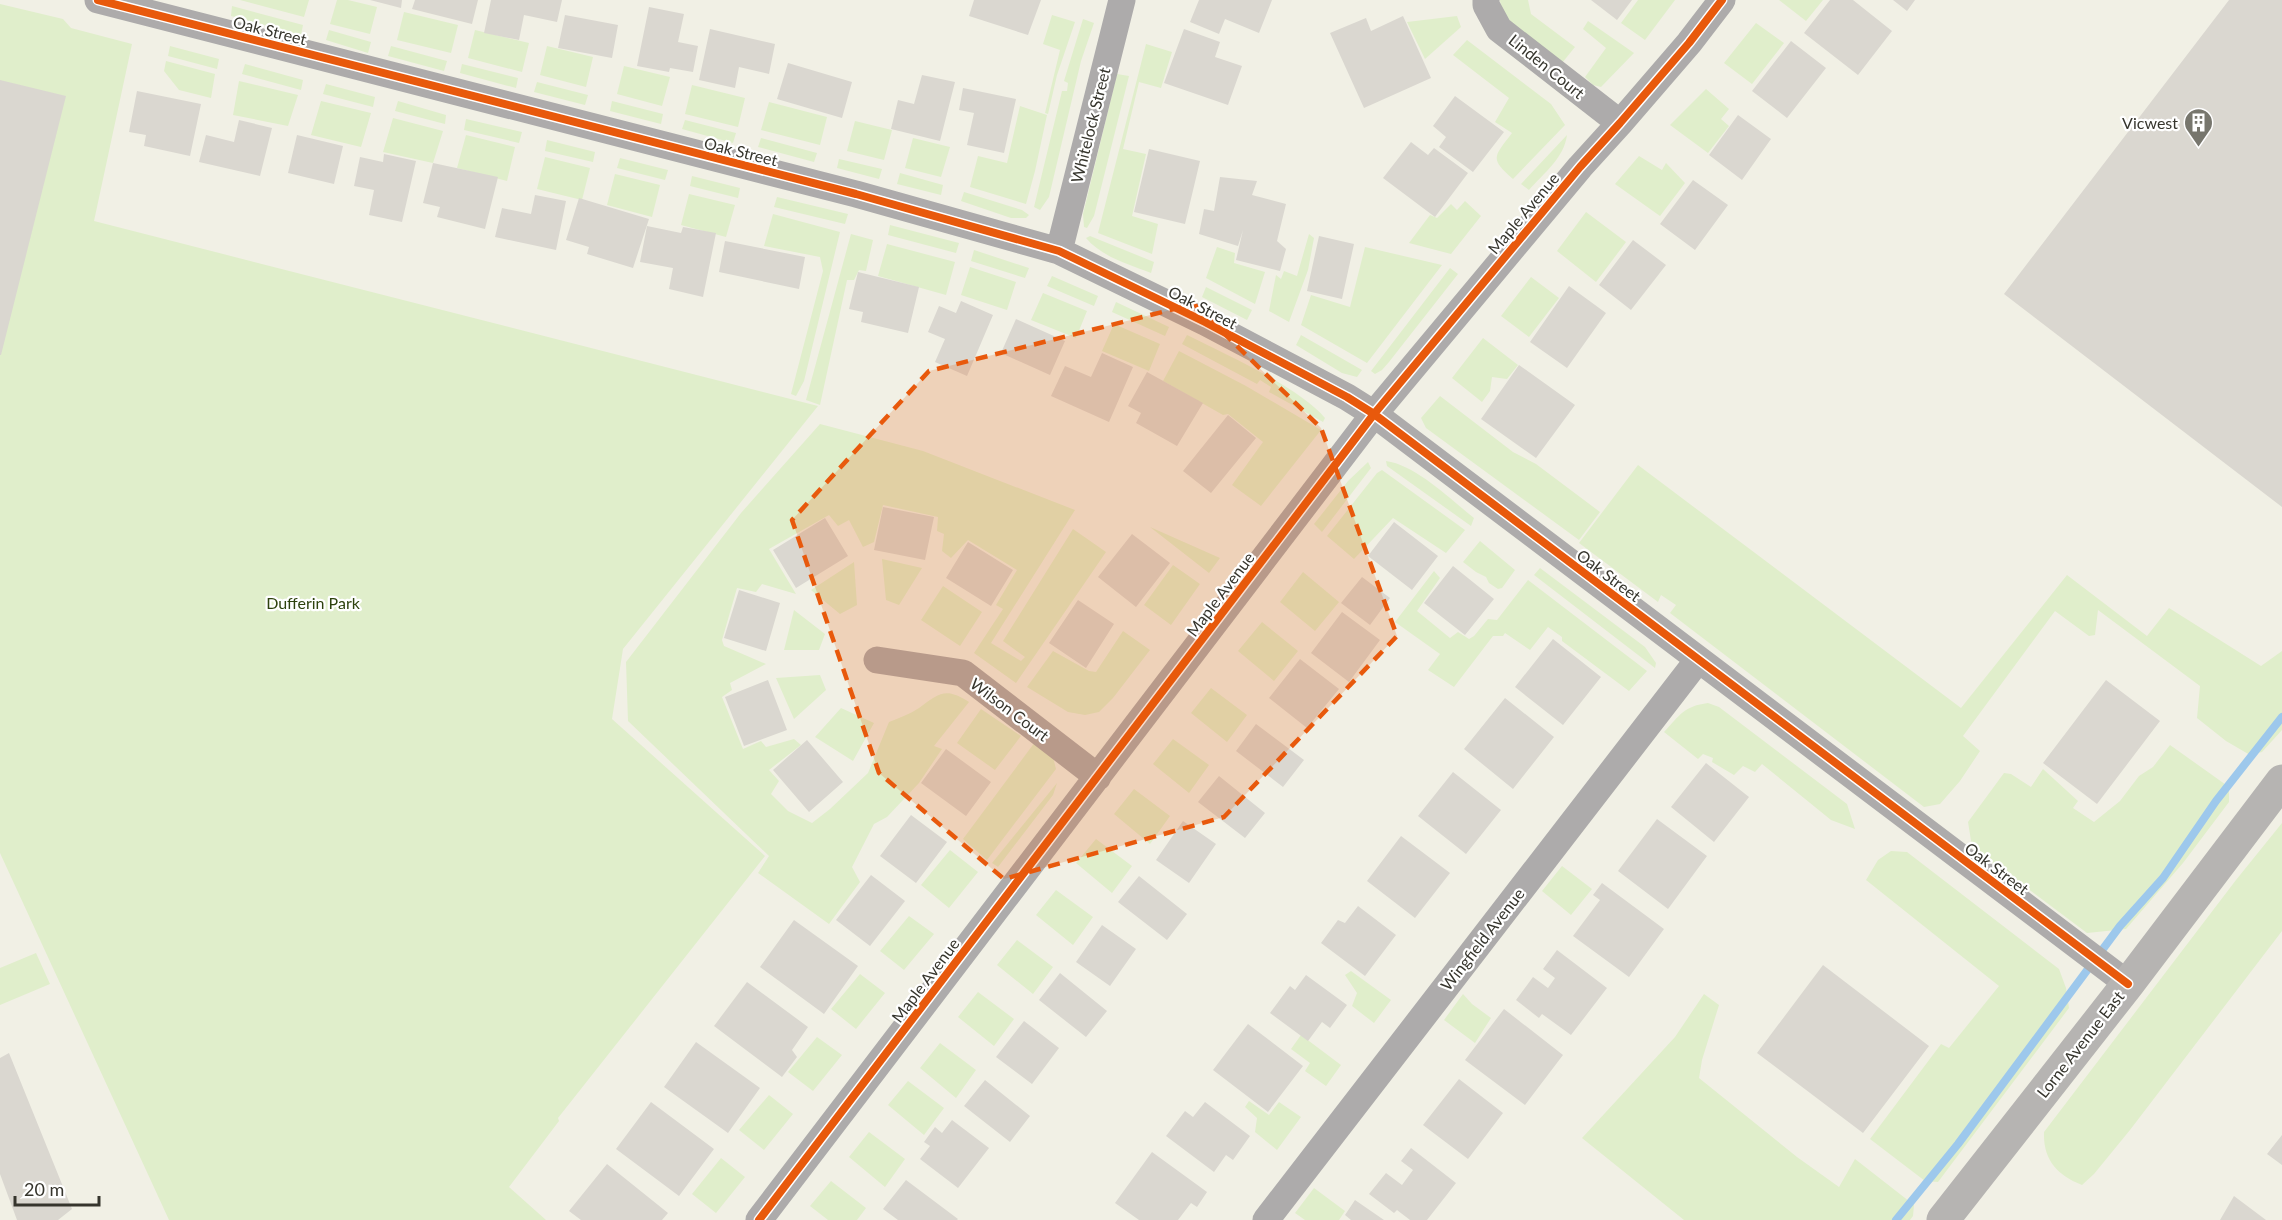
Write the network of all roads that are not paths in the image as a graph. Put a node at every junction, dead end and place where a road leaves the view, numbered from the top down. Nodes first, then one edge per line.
1 (1122, 0) edge
2 (1486, 0) edge
3 (1722, 0) edge
4 (104, 1) edge
5 (1620, 123) junction
6 (1059, 251) junction
7 (1374, 414) junction
8 (877, 660) dead end
9 (1698, 660) junction
10 (1098, 777) junction
11 (2282, 782) edge
12 (2128, 984) junction
13 (759, 1220) edge
14 (1266, 1220) edge
15 (1943, 1220) edge

1 - 6 street, Whitelock Street
2 - 5 street, Linden Court
3 - 5 street, Maple Avenue
4 - 6 street, Oak Street
5 - 7 street, Maple Avenue
6 - 7 street, Oak Street
7 - 9 street, Oak Street
7 - 10 street, Maple Avenue
8 - 10 street, Wilson Court
9 - 12 street, Oak Street
9 - 14 street, Wingfield Avenue
10 - 13 street, Maple Avenue
11 - 12 main road, Lorne Avenue East
12 - 15 main road, Lorne Avenue East

